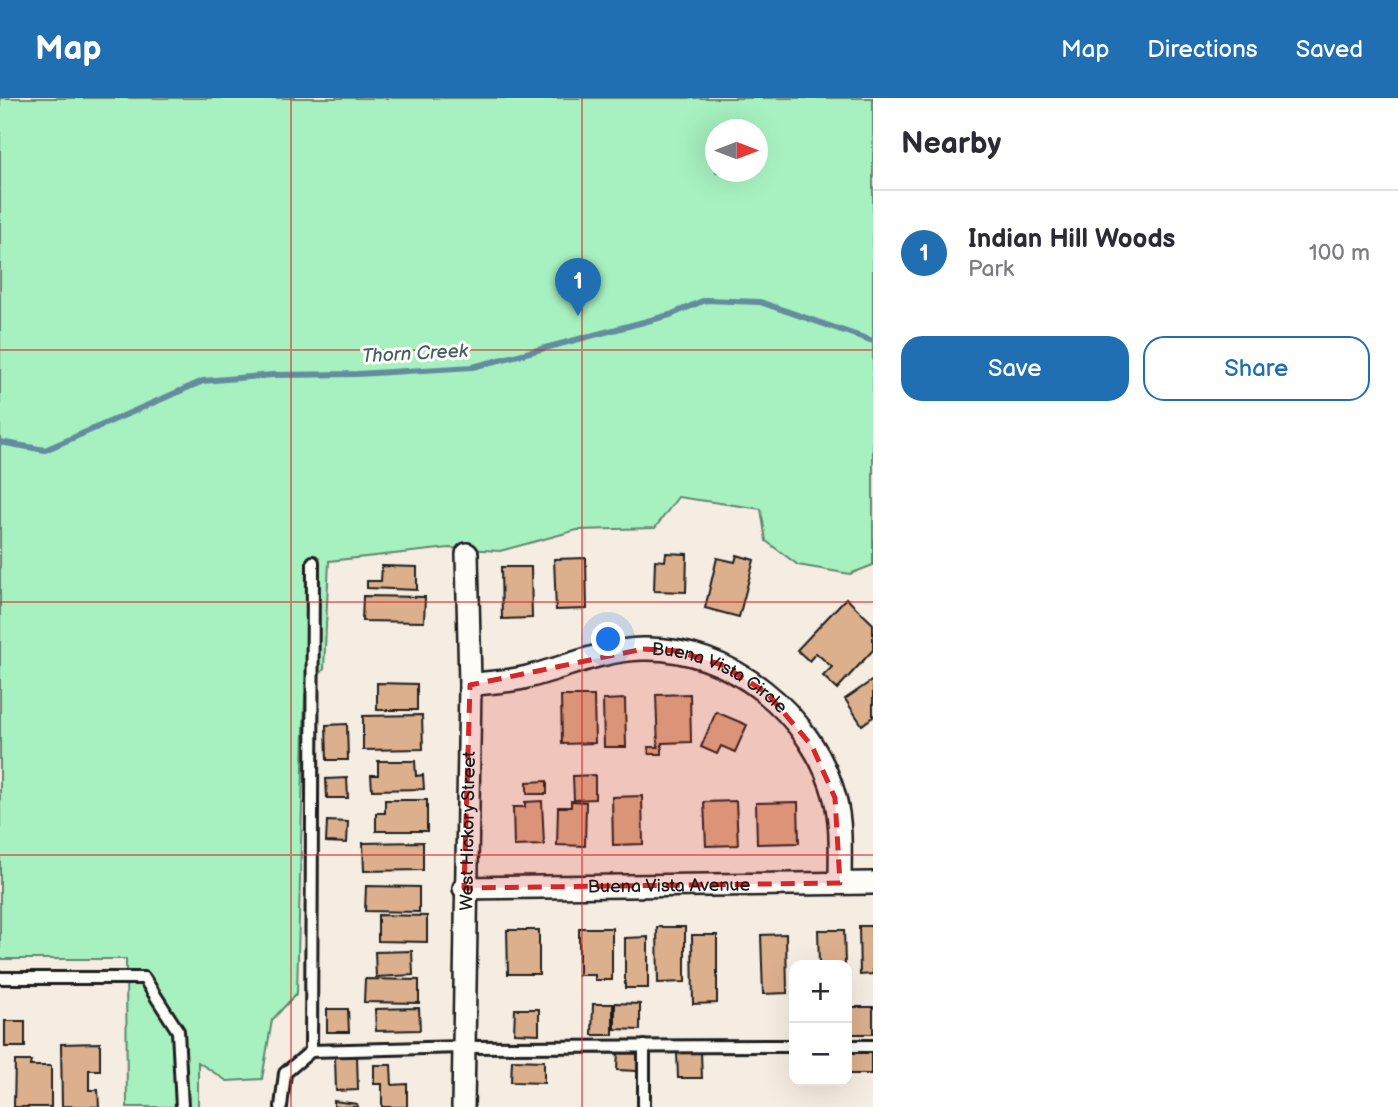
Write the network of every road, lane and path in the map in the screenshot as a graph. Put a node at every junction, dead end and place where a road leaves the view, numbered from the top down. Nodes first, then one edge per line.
1 (467, 554) dead end
2 (313, 562) dead end
3 (470, 685) junction
4 (840, 883) junction
5 (873, 883) edge
6 (464, 888) junction
7 (0, 978) edge
8 (644, 1046) junction
9 (789, 1046) edge
10 (852, 1046) edge
11 (873, 1046) edge
12 (463, 1047) junction
13 (311, 1051) junction
14 (181, 1107) edge
15 (281, 1107) edge
16 (463, 1107) edge
17 (644, 1107) edge

1 - 3 street, West Hickory Street
2 - 13 lane
3 - 4 street, Buena Vista Circle
3 - 6 street, West Hickory Street
4 - 5 street, Buena Vista Avenue
4 - 6 street, Buena Vista Avenue
6 - 12 street, West Hickory Street
7 - 14 lane
8 - 9 lane
8 - 12 lane
8 - 17 lane
10 - 11 lane
12 - 13 lane
12 - 16 street, West Hickory Street
13 - 15 lane

